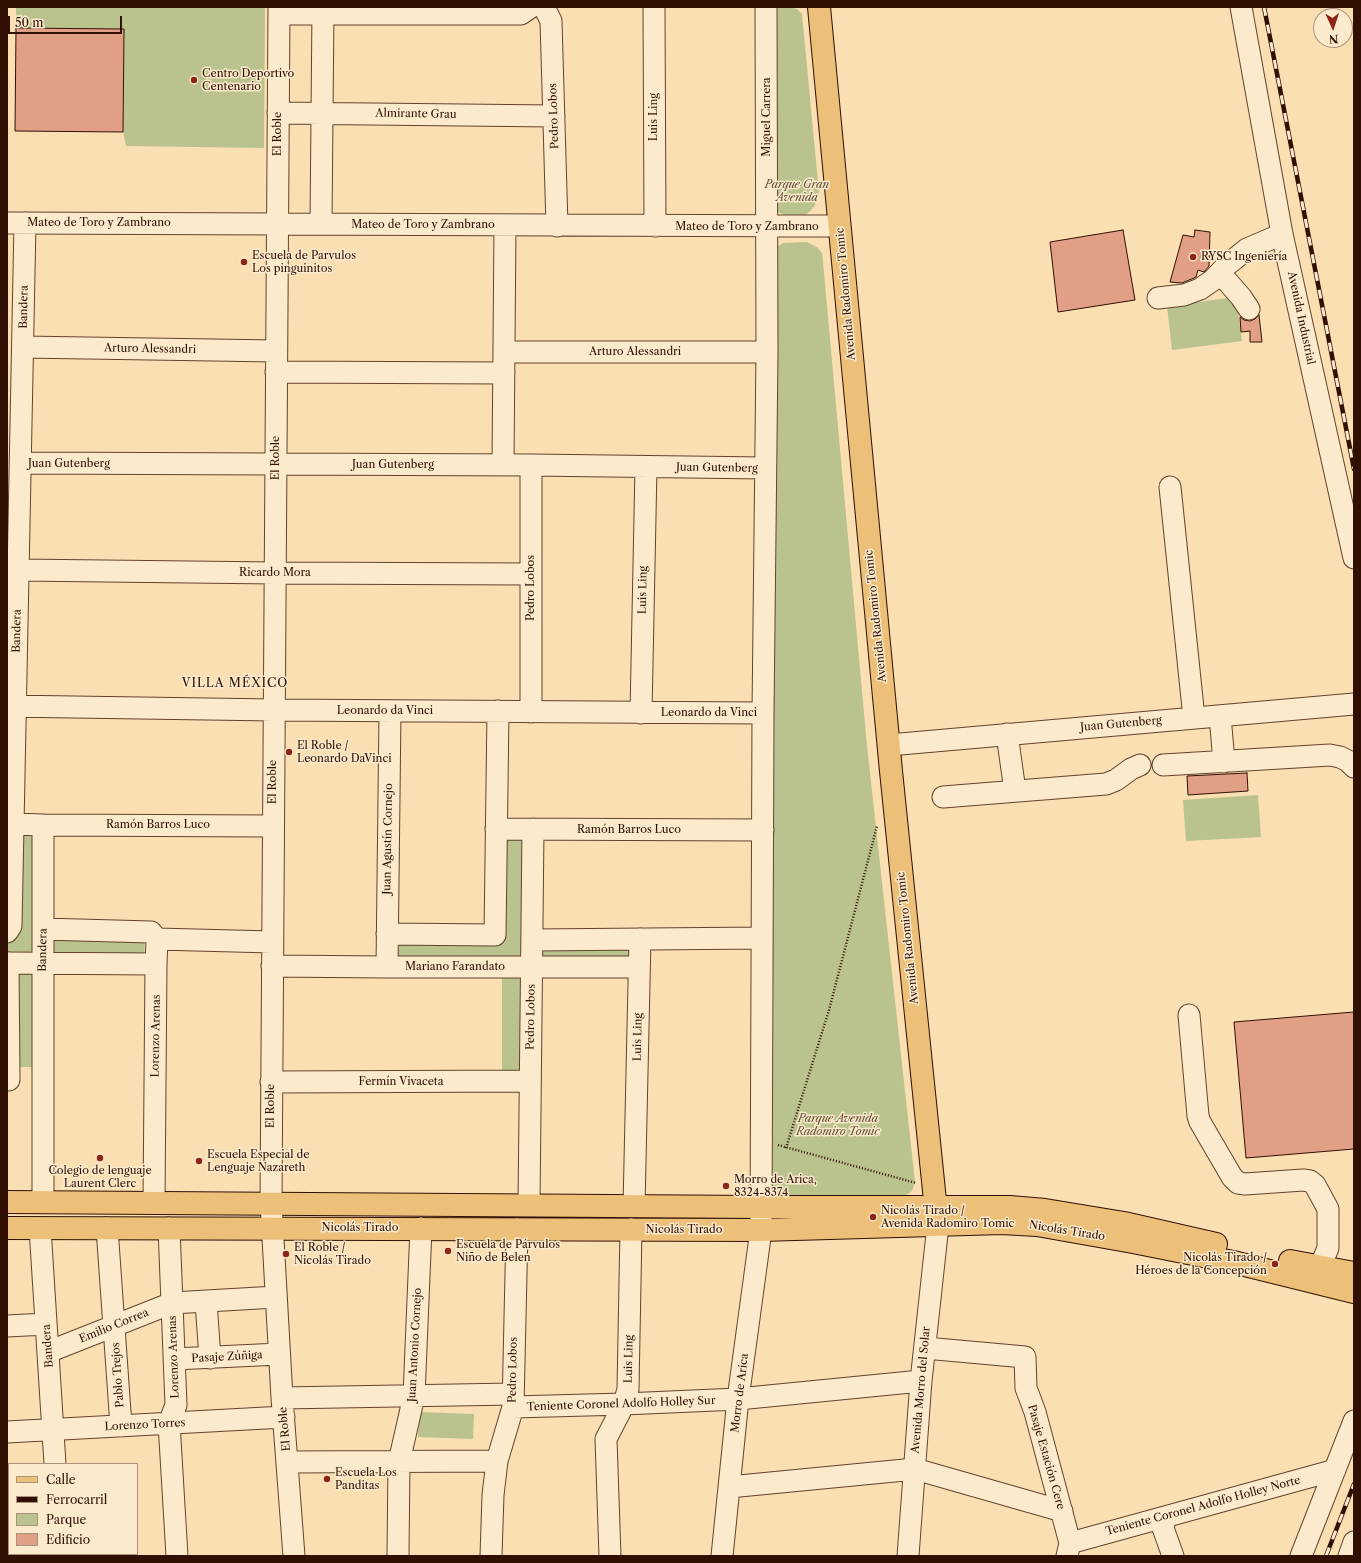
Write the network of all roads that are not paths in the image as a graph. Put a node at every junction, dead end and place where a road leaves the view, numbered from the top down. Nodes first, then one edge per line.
1 (531, 7) edge
2 (544, 7) edge
3 (654, 7) edge
4 (766, 7) edge
5 (819, 7) edge
6 (1240, 7) edge
7 (279, 10) edge
8 (323, 10) edge
9 (427, 10) edge
10 (322, 112) junction
11 (278, 113) junction
12 (554, 116) junction
13 (16, 223) edge
14 (278, 223) junction
15 (321, 224) junction
16 (505, 225) junction
17 (557, 226) junction
18 (655, 226) junction
19 (839, 226) junction
20 (767, 227) junction
21 (1282, 234) junction
22 (1220, 273) junction
23 (1158, 298) dead end
24 (1249, 309) dead end
25 (23, 347) junction
26 (276, 351) junction
27 (504, 352) junction
28 (767, 352) junction
29 (276, 372) junction
30 (504, 373) junction
31 (21, 463) junction
32 (276, 464) junction
33 (503, 465) junction
34 (531, 465) junction
35 (646, 467) junction
36 (765, 468) junction
37 (1170, 487) dead end
38 (1354, 558) edge
39 (19, 570) junction
40 (275, 573) junction
41 (531, 574) junction
42 (1354, 704) edge
43 (11, 706) edge
44 (274, 710) junction
45 (390, 711) junction
46 (498, 712) junction
47 (531, 712) junction
48 (763, 712) junction
49 (641, 713) junction
50 (1220, 716) junction
51 (1194, 718) junction
52 (1007, 734) junction
53 (889, 745) junction
54 (1224, 762) junction
55 (1140, 765) dead end
56 (1163, 765) dead end
57 (1354, 767) edge
58 (1015, 791) junction
59 (943, 797) dead end
60 (14, 824) junction
61 (43, 825) junction
62 (273, 826) junction
63 (496, 829) junction
64 (533, 829) junction
65 (762, 830) junction
66 (44, 929) junction
67 (7, 932) edge
68 (387, 934) junction
69 (762, 938) junction
70 (157, 939) junction
71 (640, 939) junction
72 (532, 940) junction
73 (272, 942) junction
74 (8, 963) edge
75 (42, 963) junction
76 (156, 964) junction
77 (272, 966) junction
78 (387, 967) junction
79 (532, 967) junction
80 (639, 967) junction
81 (1189, 1015) dead end
82 (8, 1080) edge
83 (43, 1080) junction
84 (530, 1081) junction
85 (271, 1082) junction
86 (7, 1202) edge
87 (43, 1202) junction
88 (154, 1203) junction
89 (270, 1203) junction
90 (529, 1205) junction
91 (634, 1206) junction
92 (936, 1206) junction
93 (762, 1207) junction
94 (7, 1228) edge
95 (40, 1228) junction
96 (107, 1228) junction
97 (169, 1228) junction
98 (421, 1228) junction
99 (272, 1229) junction
100 (517, 1229) junction
101 (631, 1230) junction
102 (761, 1230) junction
103 (1320, 1268) junction
104 (1350, 1284) edge
105 (276, 1297) junction
106 (206, 1302) junction
107 (172, 1303) junction
108 (1354, 1307) edge
109 (46, 1324) junction
110 (115, 1325) junction
111 (7, 1326) edge
112 (924, 1348) junction
113 (48, 1352) junction
114 (279, 1354) junction
115 (210, 1358) junction
116 (174, 1359) junction
117 (921, 1381) junction
118 (414, 1396) junction
119 (738, 1399) junction
120 (513, 1401) junction
121 (624, 1404) junction
122 (283, 1408) junction
123 (1354, 1421) edge
124 (169, 1423) junction
125 (121, 1426) junction
126 (53, 1430) junction
127 (7, 1432) edge
128 (497, 1461) junction
129 (287, 1462) junction
130 (399, 1462) junction
131 (55, 1463) edge
132 (914, 1469) junction
133 (1335, 1470) junction
134 (729, 1487) junction
135 (1062, 1511) junction
136 (1165, 1518) junction
137 (1354, 1542) edge
138 (1068, 1549) edge
139 (177, 1556) edge
140 (294, 1556) edge
141 (398, 1556) edge
142 (491, 1556) edge
143 (610, 1556) edge
144 (722, 1556) edge
145 (908, 1556) edge
146 (1173, 1556) edge
147 (1301, 1556) edge
148 (1348, 1556) edge

1 - 9 street
2 - 12 street, Pedro Lobos
3 - 18 street, Luis Ling
4 - 20 street, Miguel Carrera
5 - 19 main road, Avenida Radomiro Tomic
6 - 21 street, Avenida Industrial
7 - 8 street
7 - 11 street, El Roble
8 - 9 street
8 - 10 street
10 - 11 street, Almirante Grau
10 - 12 street, Almirante Grau
10 - 15 street
11 - 14 street, El Roble
12 - 17 street, Pedro Lobos
13 - 14 street, Mateo de Toro y Zambrano
13 - 25 street, Bandera
14 - 15 street, Mateo de Toro y Zambrano
14 - 26 street, El Roble
15 - 16 street, Mateo de Toro y Zambrano
16 - 17 street, Mateo de Toro y Zambrano
16 - 27 street
17 - 18 street, Mateo de Toro y Zambrano
18 - 20 street, Mateo de Toro y Zambrano
19 - 20 street, Mateo de Toro y Zambrano
19 - 53 main road, Avenida Radomiro Tomic
20 - 28 street
21 - 22 street
21 - 38 street, Avenida Industrial
22 - 23 street
22 - 24 street
25 - 26 street, Arturo Alessandri
25 - 31 street, Bandera
26 - 29 street, El Roble
27 - 28 street, Arturo Alessandri
27 - 30 street
28 - 36 street
29 - 30 street
29 - 32 street, El Roble
30 - 33 street
31 - 32 street, Juan Gutenberg
31 - 39 street, Bandera
32 - 33 street, Juan Gutenberg
32 - 40 street, El Roble
33 - 34 street, Juan Gutenberg
34 - 35 street, Juan Gutenberg
34 - 41 street, Pedro Lobos
35 - 36 street, Juan Gutenberg
35 - 49 street, Luis Ling
36 - 48 street
37 - 51 street
39 - 40 street, Ricardo Mora
39 - 43 street, Bandera
40 - 41 street, Ricardo Mora
40 - 44 street, El Roble
41 - 47 street, Pedro Lobos
42 - 50 street, Juan Gutenberg
43 - 44 street, Leonardo da Vinci
43 - 60 street, Bandera
44 - 45 street, Leonardo da Vinci
44 - 62 street, El Roble
45 - 46 street, Leonardo da Vinci
45 - 68 street, Juan Agustín Cornejo
46 - 47 street, Leonardo da Vinci
46 - 63 street
47 - 49 street, Leonardo da Vinci
48 - 49 street, Leonardo da Vinci
48 - 65 street
50 - 51 street, Juan Gutenberg
50 - 54 street
51 - 52 street, Juan Gutenberg
52 - 53 street, Juan Gutenberg
52 - 58 street
53 - 92 main road, Avenida Radomiro Tomic
54 - 56 street
54 - 57 street
55 - 58 street
58 - 59 street
60 - 61 street
60 - 67 street, Bandera
61 - 62 street, Ramón Barros Luco
61 - 66 street, Bandera
62 - 73 street, El Roble
63 - 64 street, Ramón Barros Luco
63 - 68 street
64 - 65 street, Ramón Barros Luco
64 - 72 street, Pedro Lobos
65 - 69 street
66 - 70 street
66 - 75 street, Bandera
68 - 78 street, Juan Agustín Cornejo
69 - 71 street
69 - 93 street
70 - 73 street
70 - 76 street
71 - 72 street
71 - 80 street, Luis Ling
72 - 79 street, Pedro Lobos
73 - 77 street, El Roble
74 - 75 street
74 - 82 street
75 - 76 street
75 - 83 street, Bandera
76 - 88 street, Lorenzo Arenas
77 - 78 street, Mariano Farandato
77 - 85 street, El Roble
78 - 79 street, Mariano Farandato
79 - 80 street, Mariano Farandato
79 - 84 street, Pedro Lobos
80 - 91 street, Luis Ling
81 - 103 street
82 - 83 street
83 - 87 street, Bandera
84 - 85 street, Fermín Vivaceta
84 - 90 street, Pedro Lobos
85 - 89 street, El Roble
86 - 87 main road, Nicolás Tirado
87 - 88 main road, Nicolás Tirado
88 - 89 main road, Nicolás Tirado
89 - 90 main road, Nicolás Tirado
89 - 99 street, El Roble
90 - 91 main road, Nicolás Tirado
91 - 93 main road, Nicolás Tirado
92 - 93 main road, Nicolás Tirado
92 - 102 main road, Nicolás Tirado
92 - 103 main road, Nicolás Tirado
92 - 104 main road, Nicolás Tirado
92 - 112 street, Avenida Morro del Solar
93 - 102 street
94 - 95 main road, Nicolás Tirado
95 - 96 main road, Nicolás Tirado
95 - 109 street, Bandera
96 - 97 main road, Nicolás Tirado
96 - 110 street, Pablo Trejos
97 - 99 main road, Nicolás Tirado
97 - 107 street, Lorenzo Arenas
98 - 99 main road, Nicolás Tirado
98 - 100 main road, Nicolás Tirado
98 - 118 street, Juan Antonio Cornejo
99 - 105 street, El Roble
100 - 101 main road, Nicolás Tirado
100 - 120 street, Pedro Lobos
101 - 102 main road, Nicolás Tirado
101 - 121 street, Luis Ling
102 - 119 street, Morro de Arica
103 - 104 main road, Nicolás Tirado
104 - 108 main road
105 - 106 street, Emilio Correa
105 - 114 street, El Roble
106 - 107 street, Emilio Correa
106 - 115 street
107 - 110 street, Emilio Correa
107 - 116 street, Lorenzo Arenas
109 - 111 street
109 - 113 street, Bandera
110 - 113 street, Emilio Correa
110 - 125 street, Pablo Trejos
112 - 117 street, Avenida Morro del Solar
112 - 135 street, Pasaje Estación Cere
113 - 126 street, Bandera
114 - 115 street, Pasaje Zúñiga
114 - 122 street, El Roble
115 - 116 street, Pasaje Zúñiga
116 - 124 street, Lorenzo Arenas
117 - 119 street, Teniente Coronel Adolfo Holley Sur
117 - 132 street, Avenida Morro del Solar
118 - 120 street, Teniente Coronel Adolfo Holley Sur
118 - 122 street, Teniente Coronel Adolfo Holley Sur
118 - 130 street, Juan Antonio Cornejo
119 - 121 street, Teniente Coronel Adolfo Holley Sur
119 - 134 street, Morro de Arica
120 - 121 street, Teniente Coronel Adolfo Holley Sur
120 - 128 street, Pedro Lobos
121 - 143 street, Luis Ling
122 - 124 street, Lorenzo Torres
122 - 129 street, El Roble
123 - 133 street
124 - 125 street, Lorenzo Torres
124 - 139 street, Lorenzo Arenas
125 - 126 street, Lorenzo Torres
126 - 127 street, Lorenzo Torres
126 - 131 street, Bandera
128 - 130 street
128 - 142 street, Pedro Lobos
129 - 130 street
129 - 140 street, El Roble
130 - 141 street, Juan Antonio Cornejo
132 - 134 street
132 - 135 street
132 - 145 street, Avenida Morro del Solar
133 - 136 street, Teniente Coronel Adolfo Holley Norte
133 - 147 street
134 - 144 street, Morro de Arica
135 - 138 street, Pasaje Estación Cere
136 - 138 street, Teniente Coronel Adolfo Holley Norte
136 - 146 street
137 - 148 street

